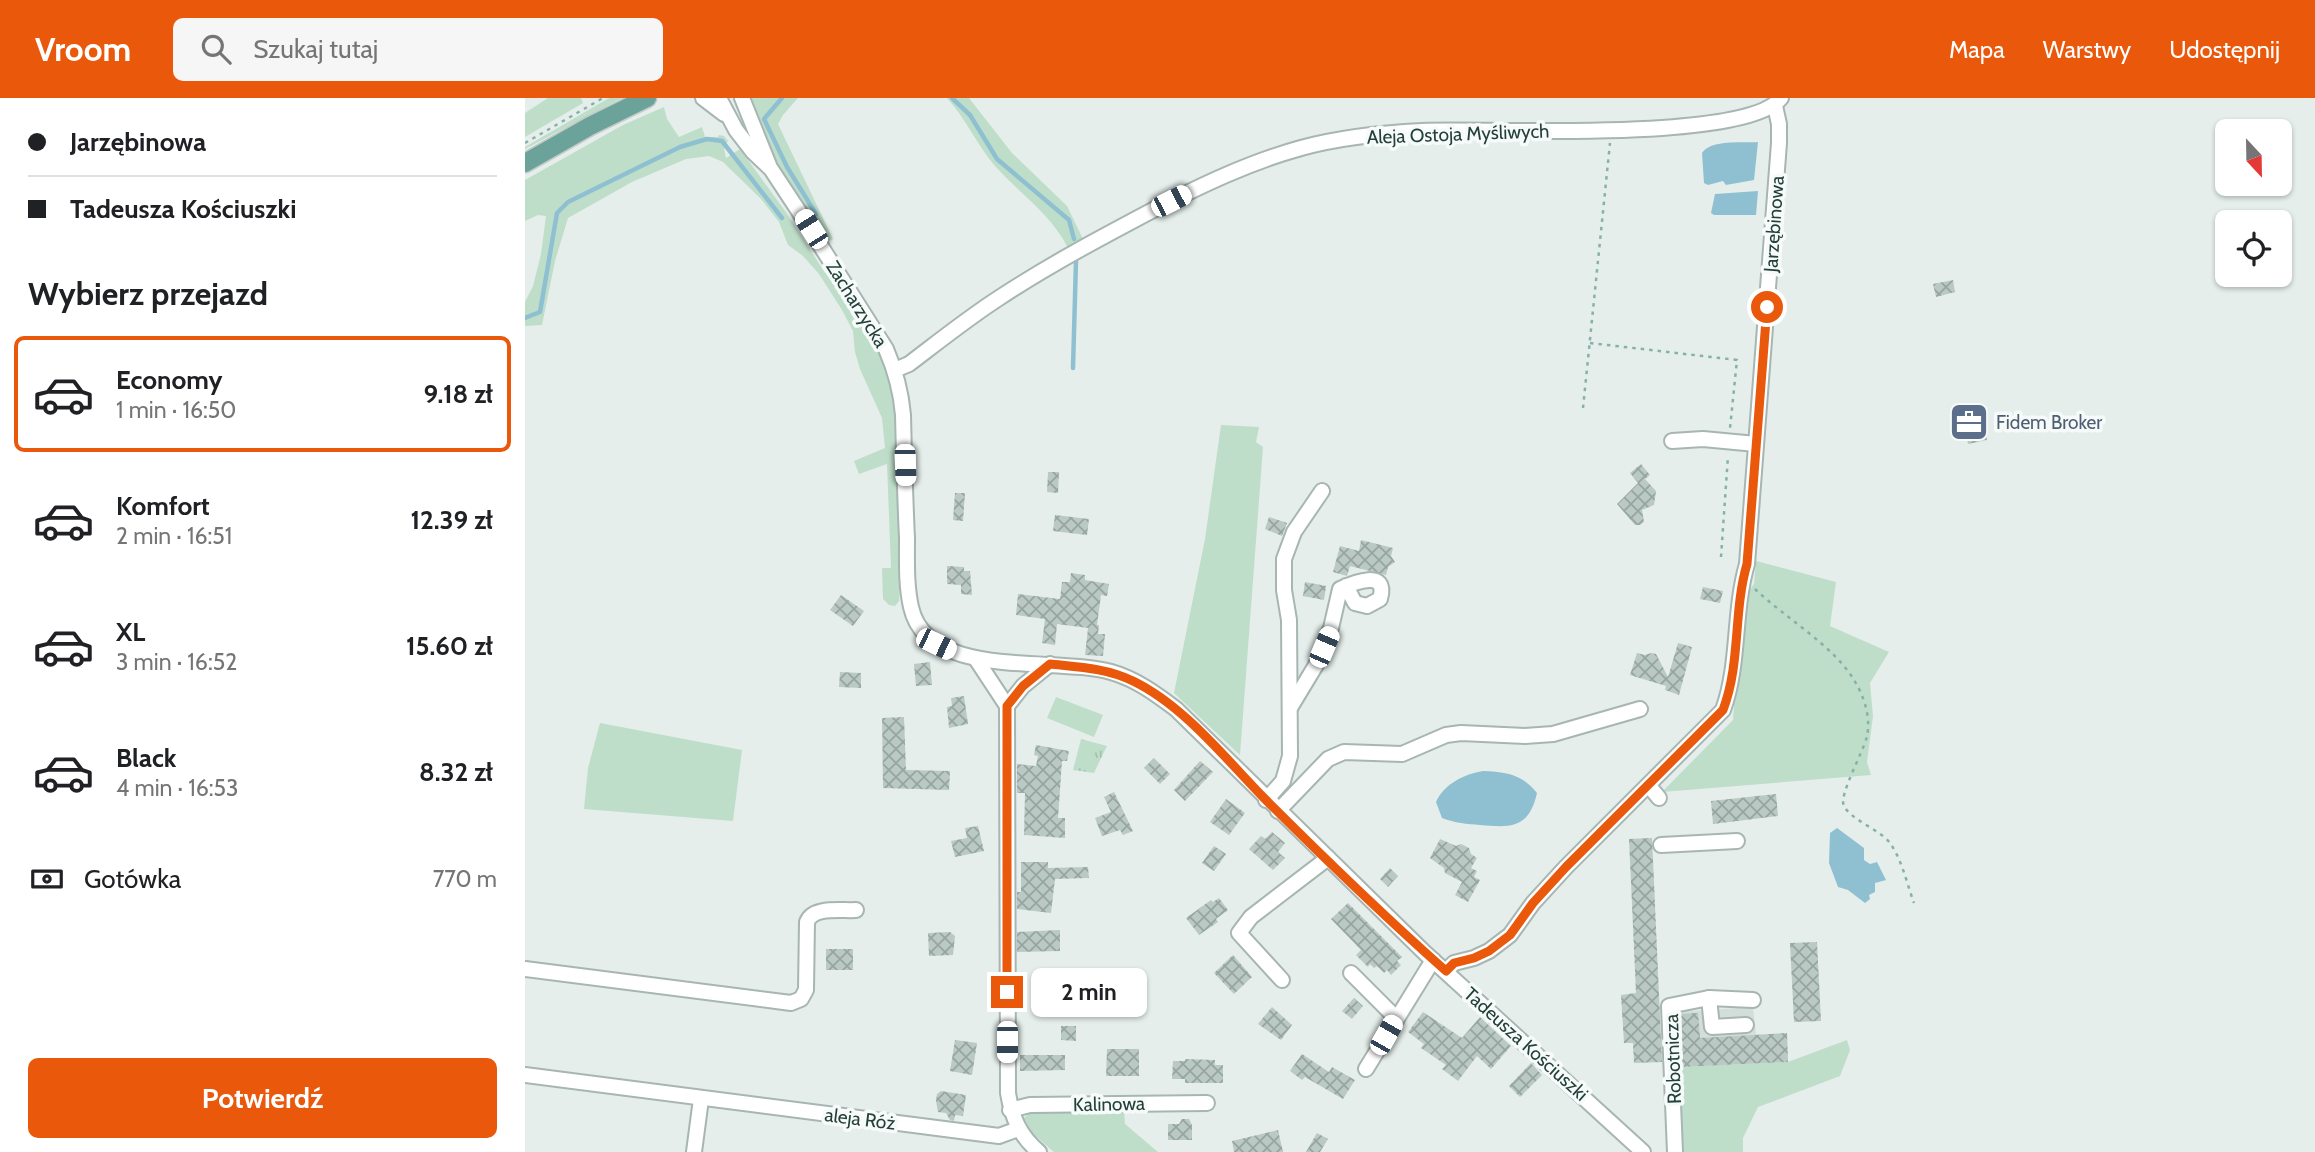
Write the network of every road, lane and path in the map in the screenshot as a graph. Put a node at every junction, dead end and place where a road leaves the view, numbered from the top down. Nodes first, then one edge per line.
1 (604, 98) edge
2 (647, 98) edge
3 (703, 98) edge
4 (719, 98) edge
5 (743, 99) edge
6 (1778, 102) edge
7 (728, 117) junction
8 (1612, 130) junction
9 (525, 143) edge
10 (525, 163) edge
11 (771, 169) junction
12 (1590, 343) junction
13 (895, 370) junction
14 (1583, 408) dead end
15 (1672, 440) dead end
16 (1729, 441) junction
17 (1756, 444) junction
18 (1322, 491) dead end
19 (1721, 557) dead end
20 (1743, 577) junction
21 (1346, 586) dead end
22 (976, 659) junction
23 (1050, 664) junction
24 (1007, 706) junction
25 (1290, 708) junction
26 (1640, 709) dead end
27 (1649, 786) junction
28 (1659, 798) dead end
29 (1266, 800) junction
30 (1278, 811) junction
31 (1737, 841) dead end
32 (1661, 845) dead end
33 (1328, 859) junction
34 (1914, 903) dead end
35 (856, 910) dead end
36 (1433, 960) junction
37 (525, 969) edge
38 (1446, 971) junction
39 (1351, 973) dead end
40 (1282, 980) dead end
41 (1709, 998) junction
42 (1753, 1000) dead end
43 (1396, 1018) junction
44 (1746, 1025) dead end
45 (1366, 1069) dead end
46 (525, 1075) edge
47 (701, 1099) junction
48 (1207, 1103) dead end
49 (1010, 1110) junction
50 (1018, 1129) junction
51 (694, 1152) edge
52 (1039, 1152) edge
53 (1643, 1152) edge
54 (1675, 1152) edge

1 - 9 path
2 - 10 main road
3 - 7 street
4 - 7 street, Zacharzycka
5 - 11 street, Zacharzycka
6 - 8 street, Aleja Ostoja Myśliwych
6 - 17 street, Jarzębinowa
7 - 11 street, Zacharzycka
8 - 12 path
8 - 13 street, Aleja Ostoja Myśliwych
11 - 13 street, Zacharzycka
12 - 14 path
12 - 16 path
13 - 22 street, Tadeusza Kościuszki
15 - 16 street
16 - 17 street
16 - 19 path
17 - 20 street, Jarzębinowa
18 - 25 street
20 - 27 street, Jarzębinowa
20 - 34 path
21 - 25 street
22 - 23 street, Tadeusza Kościuszki
22 - 24 street
23 - 24 street
23 - 29 street, Tadeusza Kościuszki
24 - 49 street
25 - 29 street
26 - 30 street
27 - 28 street
27 - 38 street, Jarzębinowa
29 - 30 street, Tadeusza Kościuszki
30 - 33 street, Tadeusza Kościuszki
31 - 32 street
33 - 36 street, Tadeusza Kościuszki
33 - 40 street
35 - 37 street
36 - 38 street, Tadeusza Kościuszki
36 - 43 street
38 - 53 street, Tadeusza Kościuszki
39 - 43 street
41 - 42 street
41 - 44 street
41 - 54 street, Robotnicza
43 - 45 street
46 - 47 street, aleja Róż
47 - 50 street, aleja Róż
47 - 51 street
48 - 49 street, Kalinowa
49 - 50 street
50 - 52 street

